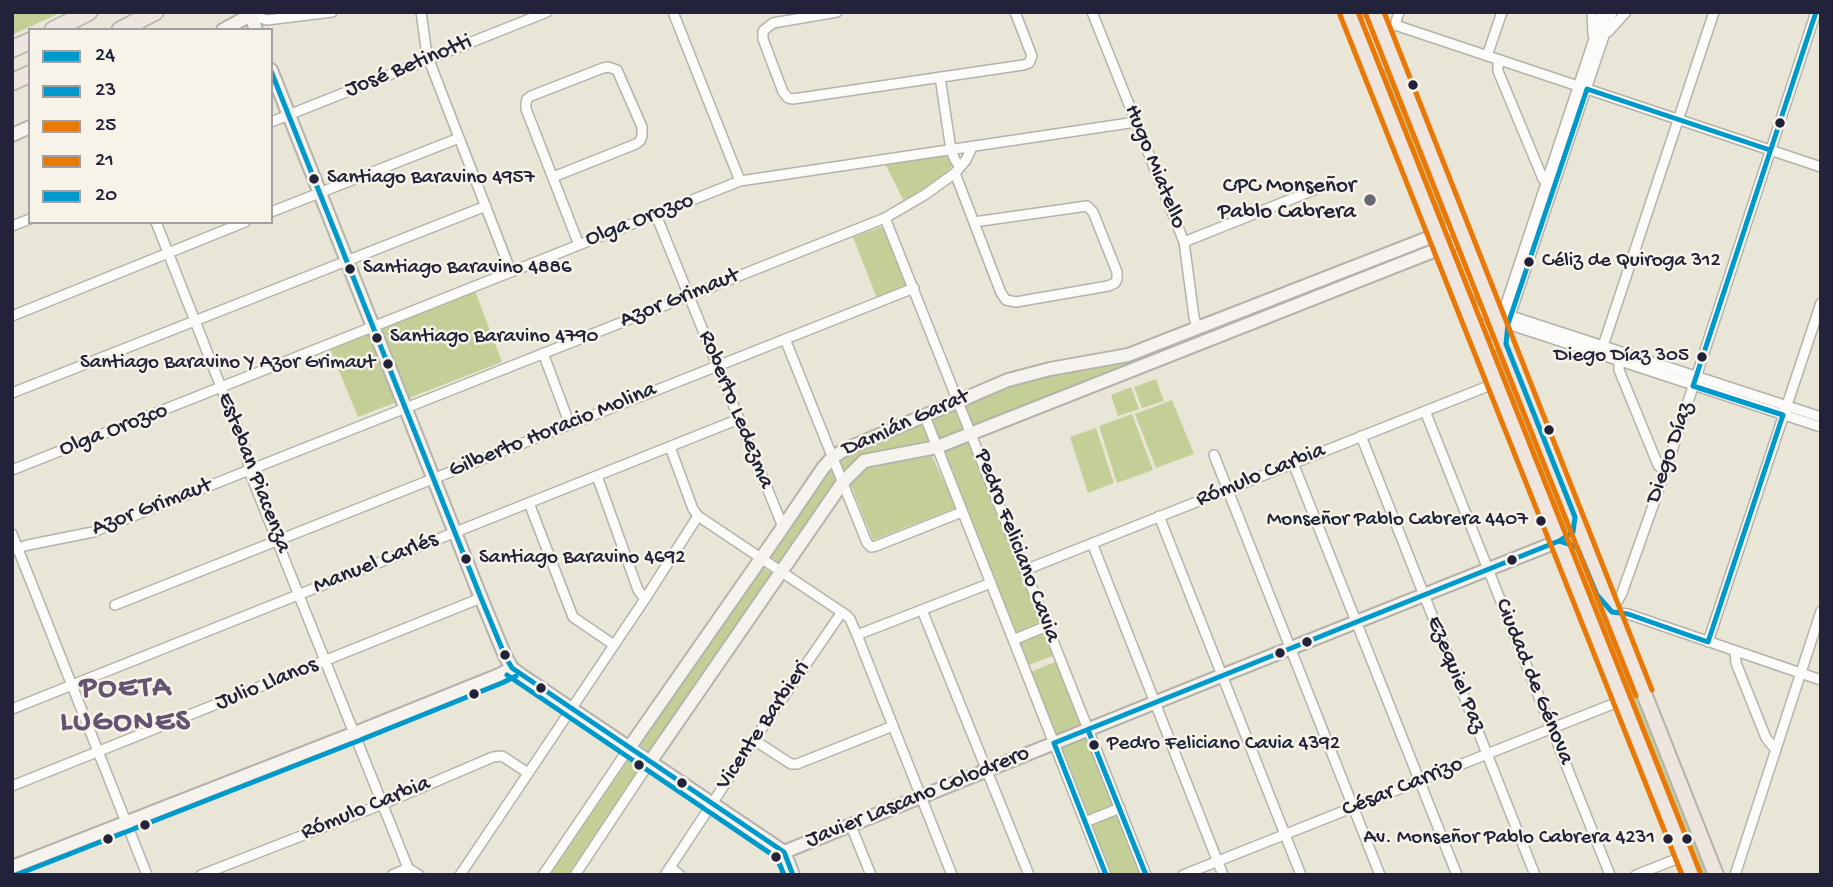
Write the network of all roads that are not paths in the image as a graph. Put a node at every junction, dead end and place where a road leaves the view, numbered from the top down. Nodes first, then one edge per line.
1 (89, 12) edge
2 (155, 12) edge
3 (332, 12) edge
4 (421, 12) edge
5 (547, 12) edge
6 (673, 12) edge
7 (837, 12) edge
8 (1015, 12) edge
9 (1091, 12) edge
10 (1348, 12) edge
11 (1361, 12) edge
12 (1373, 12) edge
13 (1399, 12) edge
14 (1502, 12) edge
15 (1592, 12) edge
16 (1603, 12) edge
17 (1612, 12) edge
18 (1626, 12) edge
19 (1714, 12) edge
20 (1816, 12) edge
21 (253, 14) edge
22 (58, 28) edge
23 (124, 28) edge
24 (227, 28) edge
25 (1389, 29) junction
26 (1357, 36) junction
27 (1604, 36) junction
28 (28, 42) edge
29 (1593, 42) junction
30 (12, 49) edge
31 (1487, 56) junction
32 (429, 60) junction
33 (1498, 60) junction
34 (28, 75) edge
35 (273, 75) edge
36 (940, 77) junction
37 (12, 82) edge
38 (1582, 88) junction
39 (289, 114) junction
40 (1416, 117) junction
41 (1678, 120) junction
42 (273, 121) edge
43 (1136, 122) junction
44 (28, 128) edge
45 (12, 135) edge
46 (459, 138) junction
47 (972, 147) junction
48 (951, 150) junction
49 (1770, 150) junction
50 (1821, 167) edge
51 (957, 170) junction
52 (553, 177) junction
53 (740, 181) junction
54 (1550, 184) junction
55 (1319, 188) dead end
56 (320, 192) junction
57 (486, 206) junction
58 (273, 211) edge
59 (656, 215) junction
60 (885, 218) junction
61 (974, 222) junction
62 (157, 224) edge
63 (240, 224) edge
64 (1462, 232) junction
65 (1439, 241) junction
66 (1184, 242) junction
67 (579, 244) junction
68 (168, 253) junction
69 (348, 262) junction
70 (512, 272) junction
71 (1457, 285) junction
72 (914, 288) junction
73 (689, 295) junction
74 (1821, 303) edge
75 (12, 316) edge
76 (1501, 318) junction
77 (194, 321) junction
78 (374, 326) junction
79 (1197, 328) junction
80 (785, 340) junction
81 (1164, 341) junction
82 (1601, 351) junction
83 (542, 353) junction
84 (1169, 355) junction
85 (1619, 362) junction
86 (718, 366) junction
87 (1489, 366) junction
88 (1695, 382) junction
89 (1496, 383) junction
90 (221, 388) junction
91 (12, 393) edge
92 (959, 400) junction
93 (406, 408) junction
94 (1425, 411) junction
95 (1785, 411) junction
96 (924, 414) junction
97 (1821, 417) edge
98 (739, 419) junction
99 (570, 425) junction
100 (1821, 427) edge
101 (972, 433) junction
102 (1361, 436) junction
103 (670, 447) junction
104 (937, 447) junction
105 (1214, 455) dead end
106 (833, 457) junction
107 (1293, 463) junction
108 (249, 469) junction
109 (12, 470) edge
110 (1665, 472) junction
111 (597, 476) junction
112 (434, 478) junction
113 (843, 482) junction
114 (1227, 489) junction
115 (529, 503) junction
116 (962, 512) junction
117 (698, 516) junction
118 (1159, 516) junction
119 (1575, 517) junction
120 (783, 527) junction
121 (456, 532) junction
122 (12, 534) edge
123 (278, 541) junction
124 (1559, 541) junction
125 (1092, 543) junction
126 (15, 549) edge
127 (761, 558) junction
128 (1489, 569) junction
129 (1025, 570) junction
130 (781, 572) junction
131 (991, 583) junction
132 (300, 594) junction
133 (1423, 596) junction
134 (481, 598) junction
135 (645, 599) junction
136 (115, 605) dead end
137 (922, 610) junction
138 (1821, 611) edge
139 (842, 612) junction
140 (1612, 612) junction
141 (1356, 622) junction
142 (1048, 626) junction
143 (857, 635) junction
144 (1013, 640) junction
145 (1709, 642) junction
146 (614, 645) junction
147 (1289, 649) junction
148 (1735, 651) junction
149 (326, 661) junction
150 (512, 668) junction
151 (1800, 673) junction
152 (1222, 675) junction
153 (1821, 680) edge
154 (71, 685) junction
155 (1623, 700) junction
156 (1156, 702) junction
157 (12, 709) edge
158 (571, 710) junction
159 (893, 726) junction
160 (1551, 729) junction
161 (1088, 730) junction
162 (355, 733) junction
163 (754, 740) junction
164 (1054, 743) junction
165 (629, 748) junction
166 (1776, 750) junction
167 (98, 752) junction
168 (1487, 754) junction
169 (650, 762) junction
170 (987, 771) junction
171 (528, 773) junction
172 (1419, 781) junction
173 (12, 786) edge
174 (921, 797) junction
175 (711, 803) junction
176 (383, 804) junction
177 (1353, 807) junction
178 (1120, 808) junction
179 (125, 821) junction
180 (1085, 822) junction
181 (851, 826) junction
182 (1285, 834) junction
183 (784, 852) junction
184 (1684, 856) junction
185 (1217, 861) junction
186 (12, 867) edge
187 (408, 868) junction
188 (667, 871) edge
189 (147, 875) edge
190 (201, 875) edge
191 (392, 875) edge
192 (419, 875) edge
193 (460, 875) edge
194 (543, 875) edge
195 (575, 875) edge
196 (680, 875) edge
197 (793, 875) edge
198 (871, 875) edge
199 (952, 875) edge
200 (1029, 875) edge
201 (1106, 875) edge
202 (1146, 875) edge
203 (1182, 875) edge
204 (1223, 875) edge
205 (1301, 875) edge
206 (1380, 875) edge
207 (1457, 875) edge
208 (1535, 875) edge
209 (1610, 875) edge
210 (1636, 875) edge
211 (1692, 875) edge
212 (1716, 875) edge
213 (1735, 875) edge

1 - 22 highway
2 - 23 highway
3 - 21 street
4 - 32 street
5 - 32 street, José Betinotti
6 - 53 street
7 - 36 street
8 - 36 street
9 - 43 street, Hugo Miatello
10 - 26 main road
11 - 26 main road
12 - 25 main road
12 - 26 main road
13 - 25 street
14 - 31 street
15 - 29 street
16 - 29 street
17 - 27 street
18 - 27 street
19 - 41 street
20 - 49 street, Diego Díaz
21 - 24 main road
25 - 31 street
25 - 40 main road
26 - 40 main road
26 - 65 main road
27 - 38 street
28 - 30 highway
29 - 38 street
31 - 33 street
32 - 39 street, José Betinotti
32 - 46 street
33 - 38 street
33 - 54 street
34 - 37 highway
35 - 39 main road
36 - 48 street
38 - 41 street
38 - 54 street
39 - 42 street, José Betinotti
39 - 56 main road
40 - 64 main road
41 - 49 street
41 - 82 street
43 - 47 street, Olga Orozco
43 - 66 street, Hugo Miatello
44 - 45 main road
46 - 56 street
46 - 57 street
47 - 48 street, Olga Orozco
47 - 51 street, Azor Grimaut
48 - 51 street
48 - 53 street, Olga Orozco
49 - 50 street
49 - 88 street, Diego Díaz
51 - 60 street, Azor Grimaut
51 - 61 street
52 - 52 street
52 - 67 street
53 - 59 street, Olga Orozco
54 - 76 street
55 - 66 street
56 - 58 street
56 - 69 main road
57 - 69 street
57 - 70 street
59 - 67 street, Olga Orozco
59 - 73 street, Roberto Ledezma
60 - 72 street, Pedro Feliciano Cavia
60 - 73 street, Azor Grimaut
61 - 61 street
62 - 68 street, Esteban Piacenza
63 - 68 street
64 - 65 main road, Damián Garat
64 - 76 main road
65 - 71 main road
65 - 79 main road, Damián Garat
65 - 84 main road, Damián Garat
66 - 79 street, Hugo Miatello
67 - 70 street, Olga Orozco
68 - 75 street
68 - 77 street, Esteban Piacenza
69 - 77 street
69 - 78 main road
70 - 78 street, Olga Orozco
71 - 76 street
71 - 87 main road
72 - 80 street, Gilberto Horacio Molina
72 - 92 street, Pedro Feliciano Cavia
73 - 83 street, Azor Grimaut
73 - 86 street, Roberto Ledezma
74 - 95 street
76 - 82 street
76 - 87 street
76 - 119 main road
77 - 90 street, Esteban Piacenza
77 - 91 street
78 - 90 street, Olga Orozco
78 - 93 main road
79 - 81 main road, Damián Garat
80 - 86 street, Gilberto Horacio Molina
80 - 106 street
81 - 84 street
81 - 92 main road, Damián Garat
82 - 85 street
82 - 88 street
83 - 93 street, Azor Grimaut
83 - 99 street
84 - 101 main road, Damián Garat
85 - 88 street
85 - 110 street
86 - 98 street, Roberto Ledezma
86 - 99 street, Gilberto Horacio Molina
87 - 89 main road
88 - 95 street
88 - 110 street, Diego Díaz
89 - 94 street, Rómulo Carbia
89 - 124 main road
90 - 108 street, Esteban Piacenza
90 - 109 street, Olga Orozco
92 - 96 main road, Damián Garat
92 - 101 street, Pedro Feliciano Cavia
93 - 108 street, Azor Grimaut
93 - 112 main road
94 - 102 street, Rómulo Carbia
94 - 128 street, Ciudad de Génova
95 - 97 street
95 - 100 street
95 - 145 street
96 - 104 street, Pedro Feliciano Cavia
96 - 106 main road, Damián Garat
98 - 103 street, Manuel Carlés
98 - 120 street, Roberto Ledezma
99 - 112 street, Gilberto Horacio Molina
101 - 104 main road, Damián Garat
101 - 129 street, Pedro Feliciano Cavia
102 - 107 street, Rómulo Carbia
102 - 133 street, Ezequiel Paz
103 - 111 street, Manuel Carlés
103 - 117 street
104 - 113 main road, Damián Garat
104 - 116 street, Pedro Feliciano Cavia
105 - 114 street
106 - 113 street
106 - 120 main road, Damián Garat
107 - 114 street, Rómulo Carbia
107 - 141 street
108 - 123 street, Esteban Piacenza
108 - 126 street, Azor Grimaut
110 - 140 street, Diego Díaz
111 - 115 street, Manuel Carlés
111 - 135 street
112 - 121 main road
112 - 123 street, Gilberto Horacio Molina
113 - 116 street
113 - 130 main road, Damián Garat
114 - 118 street, Rómulo Carbia
114 - 147 street
115 - 121 street, Manuel Carlés
115 - 146 street
116 - 131 street, Pedro Feliciano Cavia
117 - 127 street
117 - 135 street
118 - 125 street, Rómulo Carbia
118 - 152 street
119 - 124 main road
119 - 140 main road
120 - 127 main road, Damián Garat
121 - 132 street, Manuel Carlés
121 - 134 main road
122 - 126 street
123 - 132 street, Esteban Piacenza
123 - 136 street, Gilberto Horacio Molina
124 - 128 main road, Javier Lascano Colodrero
124 - 140 main road
124 - 155 main road
125 - 129 street, Rómulo Carbia
125 - 156 street
126 - 154 street
127 - 130 street
127 - 165 main road, Damián Garat
128 - 133 main road, Javier Lascano Colodrero
128 - 160 street, Ciudad de Génova
129 - 142 street, Pedro Feliciano Cavia
130 - 139 street
130 - 169 main road, Damián Garat
131 - 137 street
131 - 144 street, Pedro Feliciano Cavia
132 - 149 street, Esteban Piacenza
132 - 154 street, Manuel Carlés
133 - 141 main road, Javier Lascano Colodrero
133 - 168 street, Ezequiel Paz
134 - 149 street, Julio Llanos
134 - 150 main road
135 - 146 street
137 - 143 street
137 - 170 street
138 - 151 street
139 - 143 street
139 - 163 street, Vicente Barbieri
140 - 145 street
140 - 212 main road
141 - 147 main road, Javier Lascano Colodrero
141 - 172 street
142 - 144 street
142 - 161 street, Pedro Feliciano Cavia
143 - 159 street
144 - 164 street, Pedro Feliciano Cavia
145 - 148 street
146 - 158 street
147 - 152 main road, Javier Lascano Colodrero
147 - 177 street
148 - 151 street
148 - 166 street
149 - 162 street, Esteban Piacenza
149 - 167 street, Julio Llanos
150 - 158 main road
150 - 162 main road
151 - 153 street
151 - 166 street
152 - 156 main road, Javier Lascano Colodrero
152 - 182 street
154 - 157 street, Manuel Carlés
154 - 167 street
155 - 160 street, César Carrizo
155 - 184 main road
156 - 161 main road, Javier Lascano Colodrero
156 - 185 street
158 - 165 main road
158 - 171 street
159 - 163 street
159 - 174 street
160 - 168 street, César Carrizo
160 - 209 street, Ciudad de Génova
161 - 164 main road, Javier Lascano Colodrero
161 - 178 street, Pedro Feliciano Cavia
162 - 176 street, Esteban Piacenza
162 - 179 main road
163 - 175 street, Vicente Barbieri
164 - 170 main road, Javier Lascano Colodrero
164 - 180 street, Pedro Feliciano Cavia
165 - 169 main road
165 - 194 street, Damián Garat
166 - 213 street
167 - 173 street, Julio Llanos
167 - 179 street
168 - 172 street, César Carrizo
168 - 208 street, Ezequiel Paz
169 - 175 main road
169 - 195 street, Damián Garat
170 - 174 main road, Javier Lascano Colodrero
170 - 200 street
171 - 176 street, Rómulo Carbia
171 - 193 street
172 - 177 street, César Carrizo
172 - 207 street
174 - 181 main road, Javier Lascano Colodrero
174 - 199 street
175 - 183 main road
175 - 188 street, Vicente Barbieri
176 - 187 street, Esteban Piacenza
176 - 190 street, Rómulo Carbia
177 - 182 street, César Carrizo
177 - 206 street
178 - 180 street
178 - 202 street, Pedro Feliciano Cavia
179 - 186 main road
179 - 189 street
180 - 201 street, Pedro Feliciano Cavia
181 - 183 main road, Javier Lascano Colodrero
181 - 198 street
182 - 185 street, César Carrizo
182 - 205 street
183 - 197 main road
184 - 210 street
184 - 211 main road
185 - 203 street, César Carrizo
185 - 204 street
187 - 191 street
187 - 192 street
188 - 196 street

